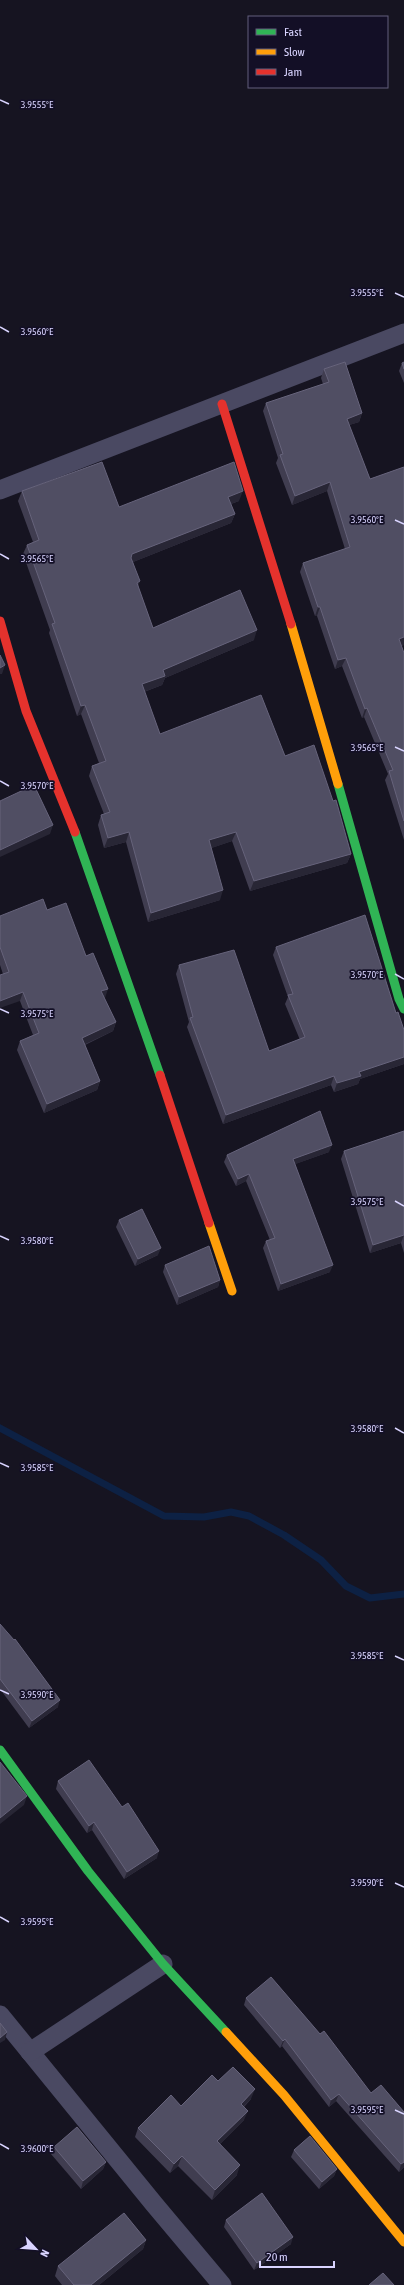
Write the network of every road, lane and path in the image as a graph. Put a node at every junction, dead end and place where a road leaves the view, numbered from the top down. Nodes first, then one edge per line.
1 (404, 333) edge
2 (222, 404) junction
3 (0, 490) edge
4 (0, 621) edge
5 (404, 1010) edge
6 (232, 1291) dead end
7 (0, 1750) edge
8 (163, 1964) junction
9 (0, 2015) edge
10 (30, 2052) junction
11 (404, 2242) edge
12 (222, 2285) edge

1 - 2 street
2 - 3 street
2 - 5 street
4 - 6 street
7 - 8 street
8 - 10 street
8 - 11 street
9 - 10 street
10 - 12 street

